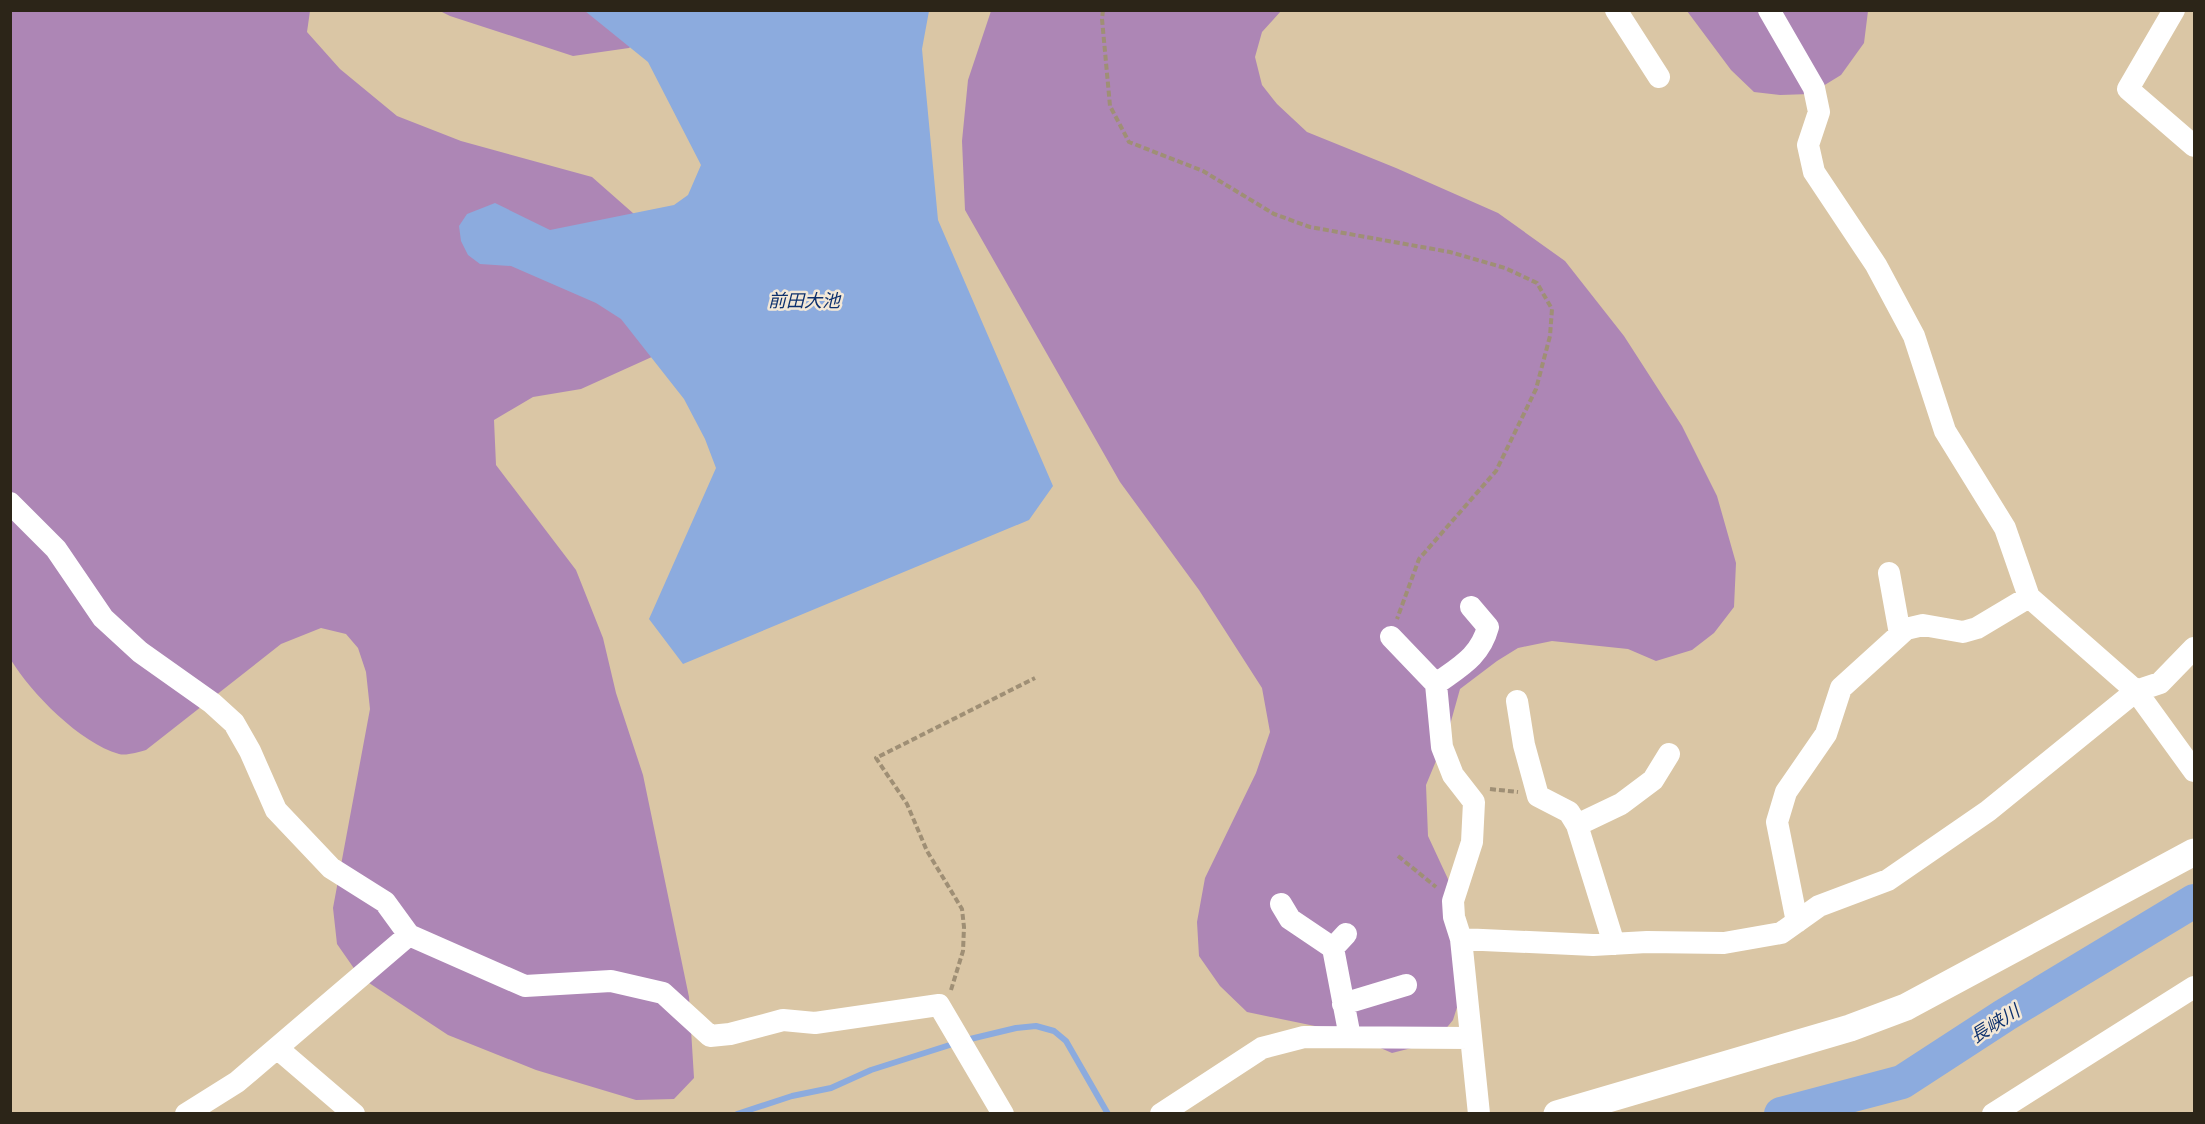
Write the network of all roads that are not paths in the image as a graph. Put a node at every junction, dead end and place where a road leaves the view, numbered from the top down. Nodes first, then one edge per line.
1 (1616, 10) edge
2 (1769, 10) edge
3 (2174, 10) edge
4 (1659, 77) dead end
5 (2194, 146) edge
6 (10, 502) edge
7 (1889, 573) dead end
8 (2029, 597) junction
9 (1494, 604) dead end
10 (1471, 607) dead end
11 (1488, 627) junction
12 (1900, 634) junction
13 (1391, 637) road end
14 (2194, 648) edge
15 (1436, 684) junction
16 (2136, 692) junction
17 (1516, 701) dead end
18 (1669, 754) dead end
19 (2194, 771) edge
20 (1577, 825) junction
21 (2194, 852) edge
22 (1281, 904) dead end
23 (1797, 922) junction
24 (409, 935) junction
25 (1461, 939) junction
26 (1614, 944) junction
27 (1406, 985) dead end
28 (2194, 987) edge
29 (1343, 1004) junction
30 (1350, 1037) junction
31 (1471, 1038) junction
32 (277, 1048) junction
33 (186, 1113) edge
34 (354, 1113) edge
35 (1003, 1113) edge
36 (1161, 1113) edge
37 (1479, 1113) edge
38 (1557, 1113) edge
39 (1993, 1113) edge

1 - 4 street
2 - 8 street
3 - 5 street
6 - 24 street
7 - 12 street
8 - 12 street
8 - 16 street
9 - 11 street
10 - 11 street
11 - 15 street
12 - 23 street
13 - 15 street
14 - 16 street
15 - 25 street
16 - 19 street
16 - 23 street
17 - 20 street
18 - 20 street
20 - 26 street
21 - 38 street
22 - 29 street
23 - 26 street
24 - 32 street
24 - 35 street
25 - 26 street
25 - 31 street
27 - 29 street
28 - 39 street
29 - 30 street
30 - 31 street
30 - 36 street
31 - 37 street
32 - 33 street
32 - 34 street

